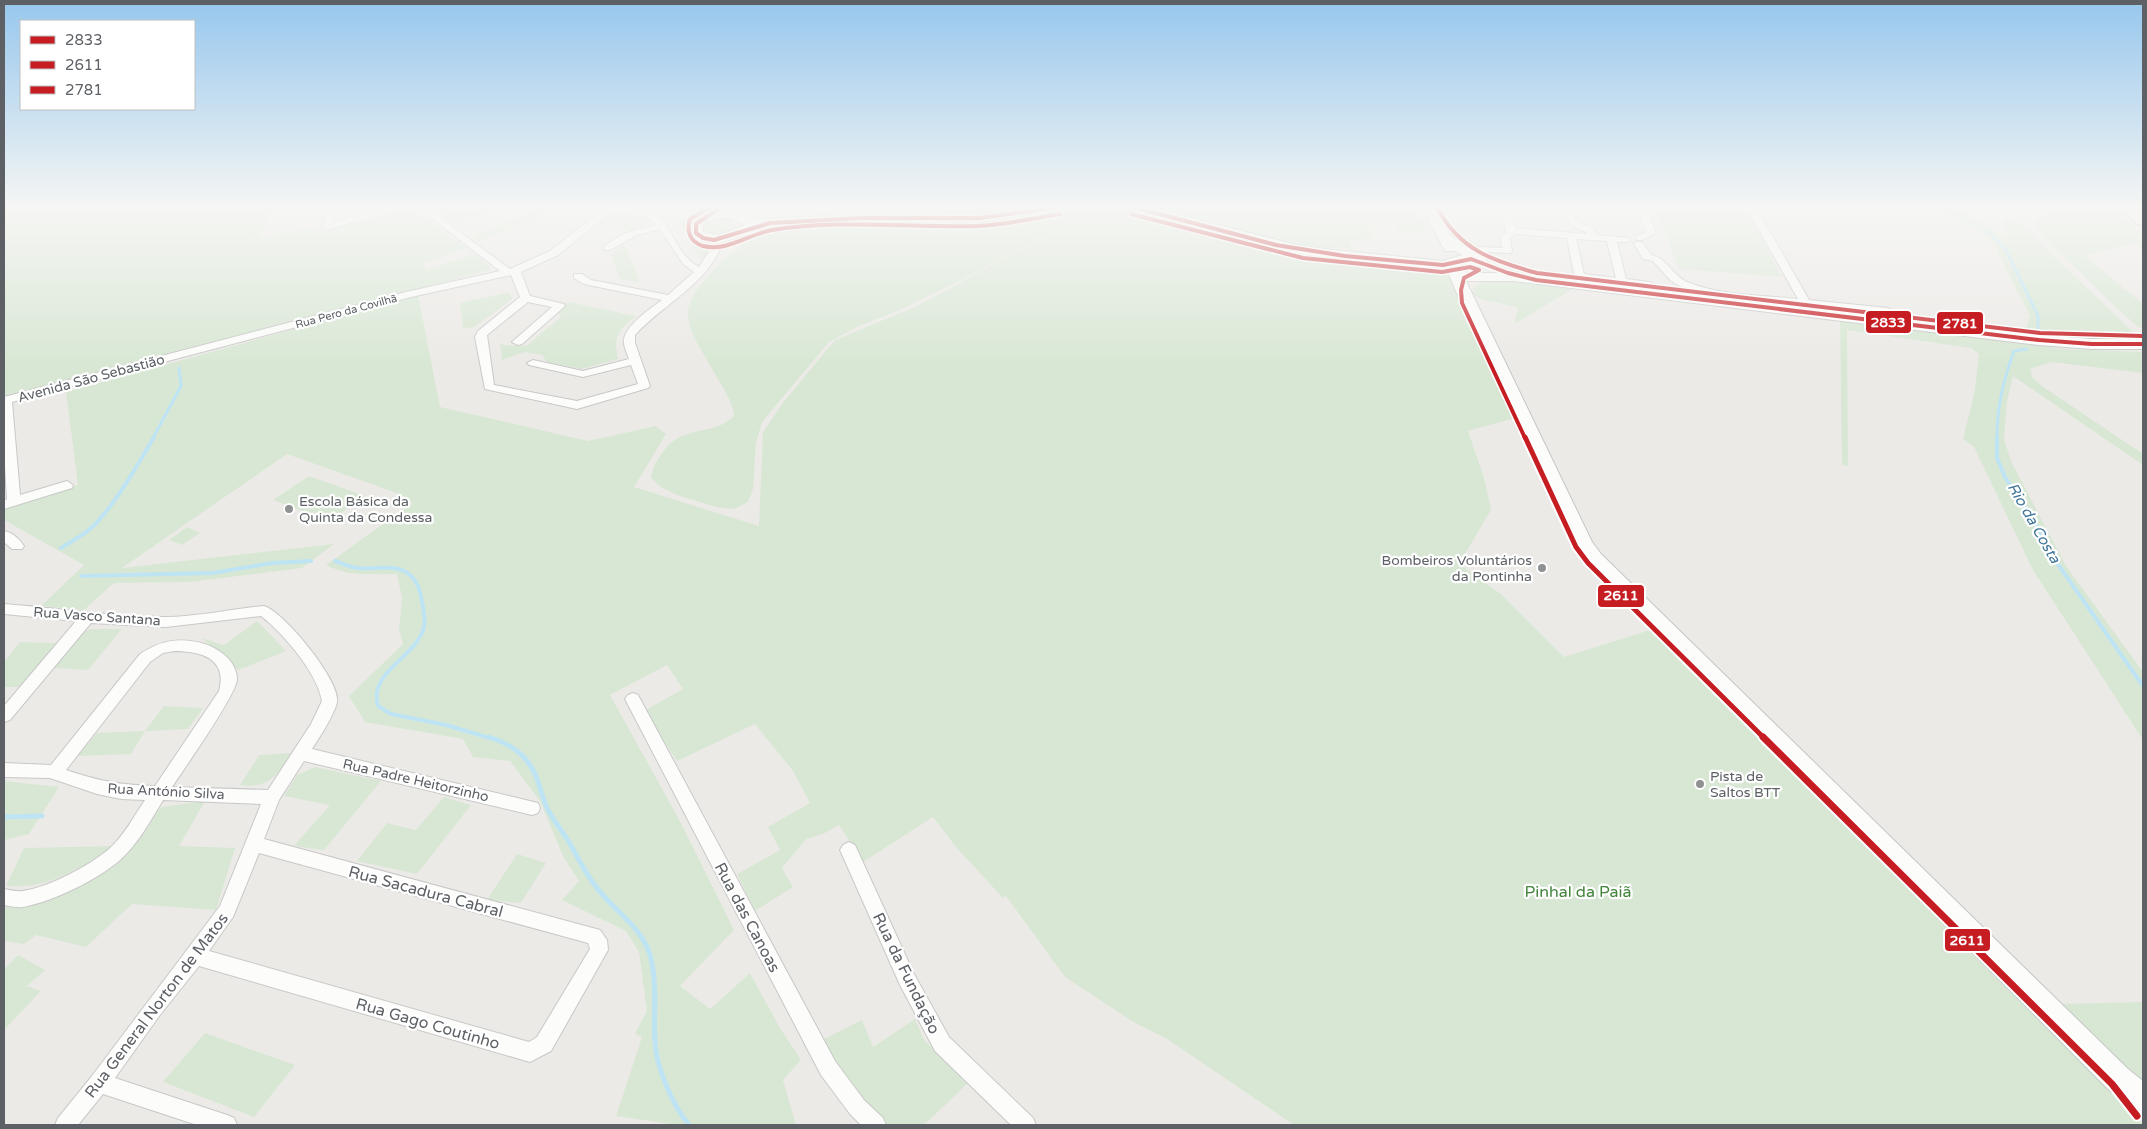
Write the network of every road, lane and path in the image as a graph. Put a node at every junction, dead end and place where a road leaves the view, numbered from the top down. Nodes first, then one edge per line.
1 (494, 260) edge
2 (540, 260) edge
3 (684, 260) edge
4 (710, 260) edge
5 (1378, 260) edge
6 (1455, 260) edge
7 (1462, 260) edge
8 (1576, 260) edge
9 (1616, 260) edge
10 (1656, 260) edge
11 (1781, 260) edge
12 (1457, 264) junction
13 (1482, 270) junction
14 (701, 271) junction
15 (511, 272) junction
16 (578, 276) dead end
17 (1622, 282) junction
18 (1650, 285) dead end
19 (526, 298) junction
20 (669, 298) junction
21 (1469, 301) junction
22 (1806, 303) junction
23 (1888, 311) dead end
24 (518, 342) dead end
25 (2143, 344) edge
26 (178, 355) joint
27 (635, 361) junction
28 (533, 363) dead end
29 (5, 400) edge
30 (67, 485) dead end
31 (9, 503) edge
32 (4, 535) edge
33 (17, 546) dead end
34 (5, 611) edge
35 (87, 618) junction
36 (633, 699) dead end
37 (4, 716) edge
38 (300, 753) junction
39 (4, 770) edge
40 (55, 772) junction
41 (158, 793) junction
42 (272, 797) junction
43 (532, 808) dead end
44 (253, 844) junction
45 (849, 850) dead end
46 (4, 897) edge
47 (598, 940) joint
48 (195, 956) junction
49 (2118, 1079) junction
50 (99, 1083) junction
51 (2143, 1099) edge
52 (2143, 1111) edge
53 (65, 1125) edge
54 (227, 1125) edge
55 (876, 1125) edge
56 (1026, 1125) edge

1 - 15 street
2 - 15 street, Rua Pero da Covilhã
3 - 14 street
4 - 14 street
5 - 12 street
6 - 12 street
7 - 12 street
8 - 17 street
9 - 17 street
10 - 22 street
11 - 22 street
12 - 13 street
12 - 13 street
12 - 21 street
13 - 21 street
13 - 25 street
14 - 20 street
15 - 19 street
15 - 26 street, Rua Pero da Covilhã
16 - 20 street
17 - 18 street
19 - 24 street
19 - 27 street
20 - 27 street
21 - 49 street
22 - 23 street
26 - 29 street, Avenida São Sebastião
27 - 28 street
29 - 31 street
30 - 31 street
32 - 33 street
34 - 35 street, Rua Vasco Santana
35 - 37 street
35 - 38 street, Rua Vasco Santana
36 - 55 street, Rua das Canoas
38 - 42 street, Rua Vasco Santana
38 - 43 street, Rua Padre Heitorzinho
39 - 40 street, Rua António Silva
40 - 41 street, Rua António Silva
40 - 41 street
41 - 42 street, Rua António Silva
41 - 46 street
42 - 44 street, Rua General Norton de Matos
44 - 47 street, Rua Sacadura Cabral
44 - 48 street, Rua General Norton de Matos
45 - 56 street, Rua da Fundação
47 - 48 street, Rua Gago Coutinho
48 - 50 street, Rua General Norton de Matos
49 - 51 street
49 - 52 street
50 - 53 street, Rua General Norton de Matos
50 - 54 street

